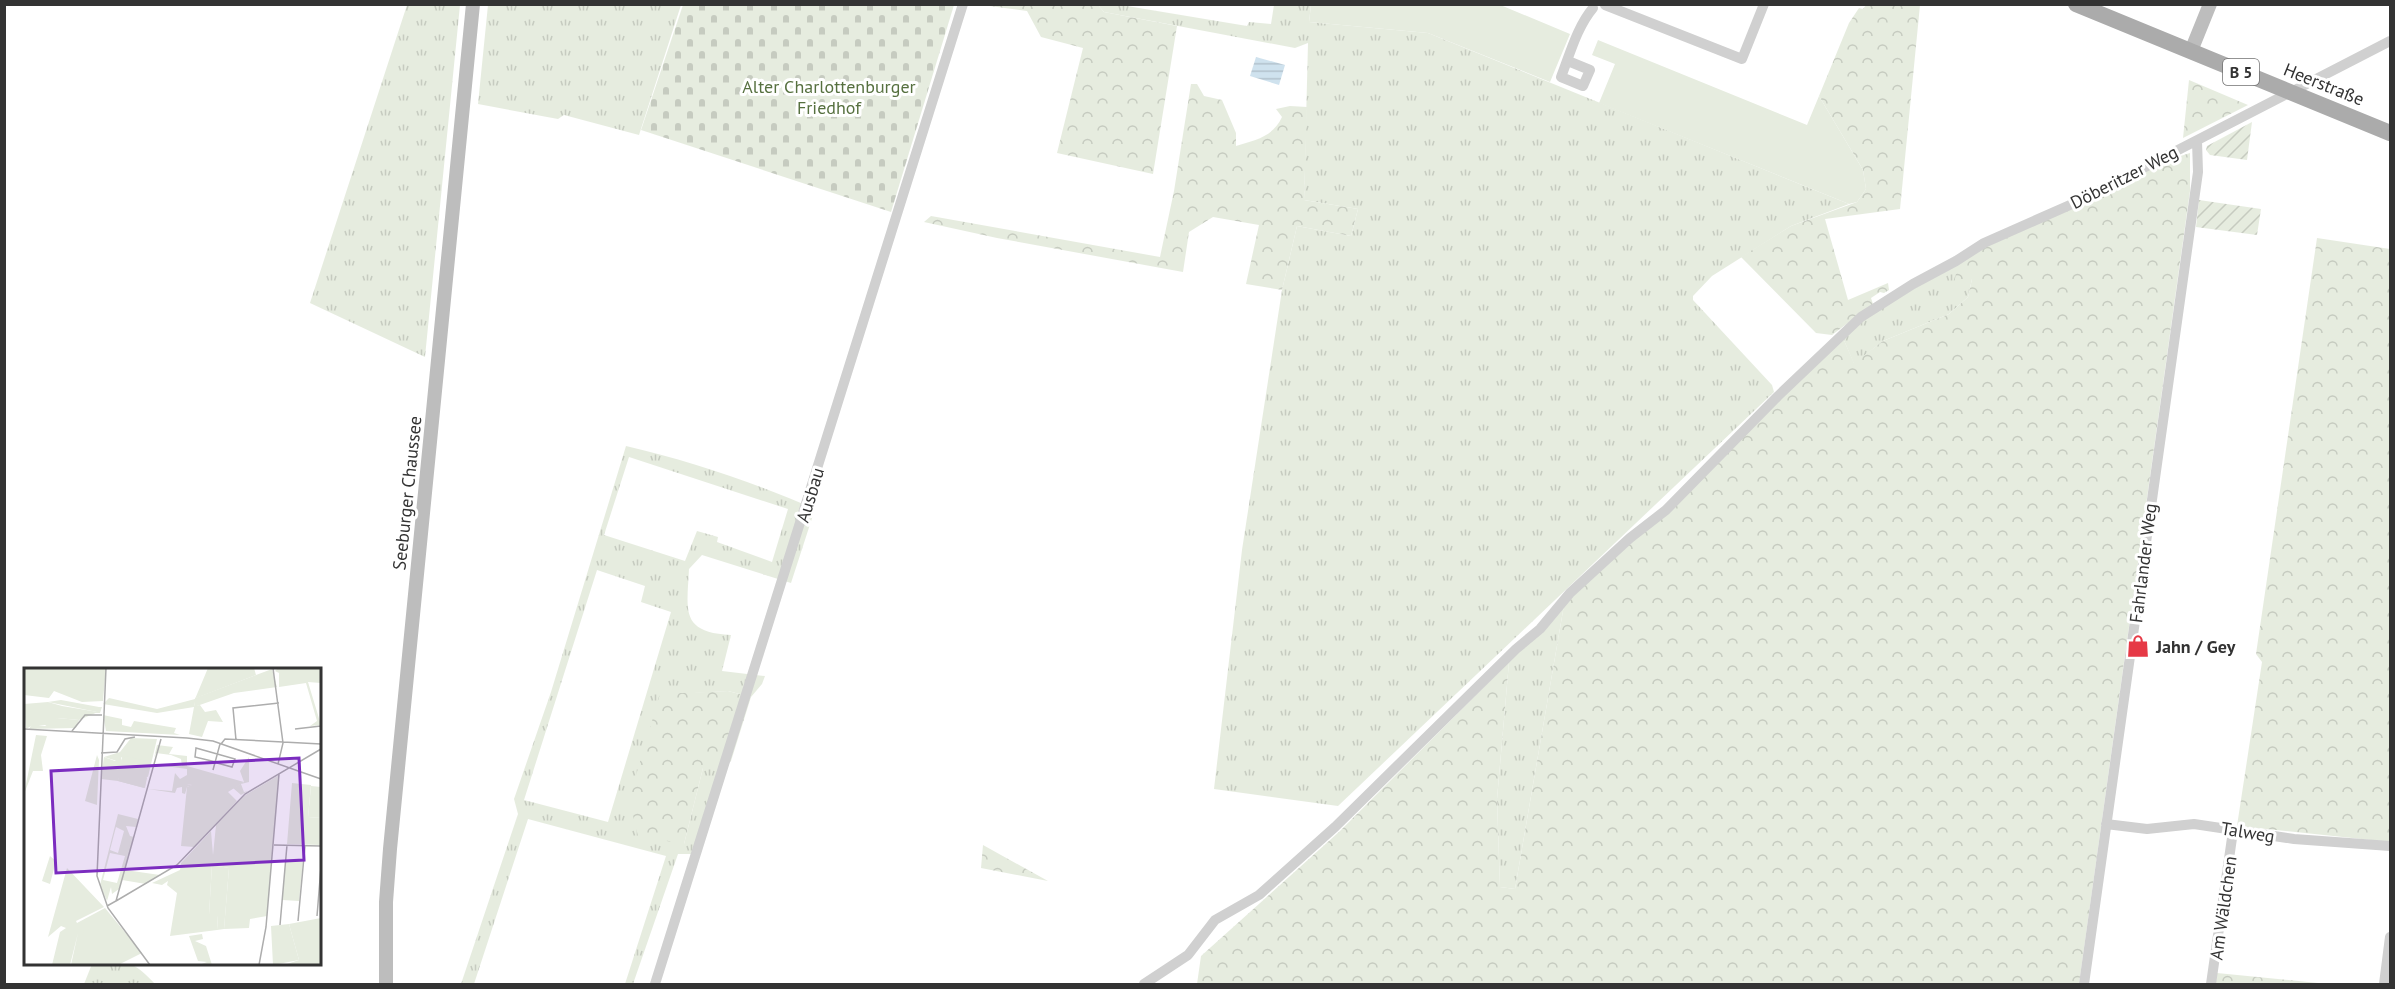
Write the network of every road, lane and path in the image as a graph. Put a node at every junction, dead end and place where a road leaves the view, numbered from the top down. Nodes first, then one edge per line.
1 (473, 4) edge
2 (963, 4) edge
3 (1764, 4) edge
4 (2076, 4) edge
5 (2210, 4) edge
6 (1605, 5) edge
7 (1592, 6) edge
8 (2391, 41) edge
9 (2191, 51) junction
10 (1568, 61) dead end
11 (2291, 92) junction
12 (2391, 133) edge
13 (2197, 141) junction
14 (2106, 824) junction
15 (2233, 831) junction
16 (2391, 846) edge
17 (2391, 937) edge
18 (386, 984) edge
19 (655, 984) edge
20 (1144, 984) edge
21 (2084, 984) edge
22 (2211, 984) edge
23 (2384, 984) edge

1 - 18 main road, Seeburger Chaussee
2 - 19 street, Ausbau
3 - 6 street
4 - 9 main road, Heerstraße / B 5
5 - 9 main road
6 - 7 street
7 - 10 street
8 - 11 street, Döberitzer Weg
9 - 11 main road, Heerstraße / B 5
11 - 12 main road, Heerstraße / B 5
11 - 13 street, Döberitzer Weg
13 - 14 street, Fahrlander Weg
13 - 20 street, Döberitzer Weg
14 - 15 street, Talweg
14 - 21 street, Fahrlander Weg
15 - 16 street, Talweg
15 - 22 street, Am Wäldchen
17 - 23 street

